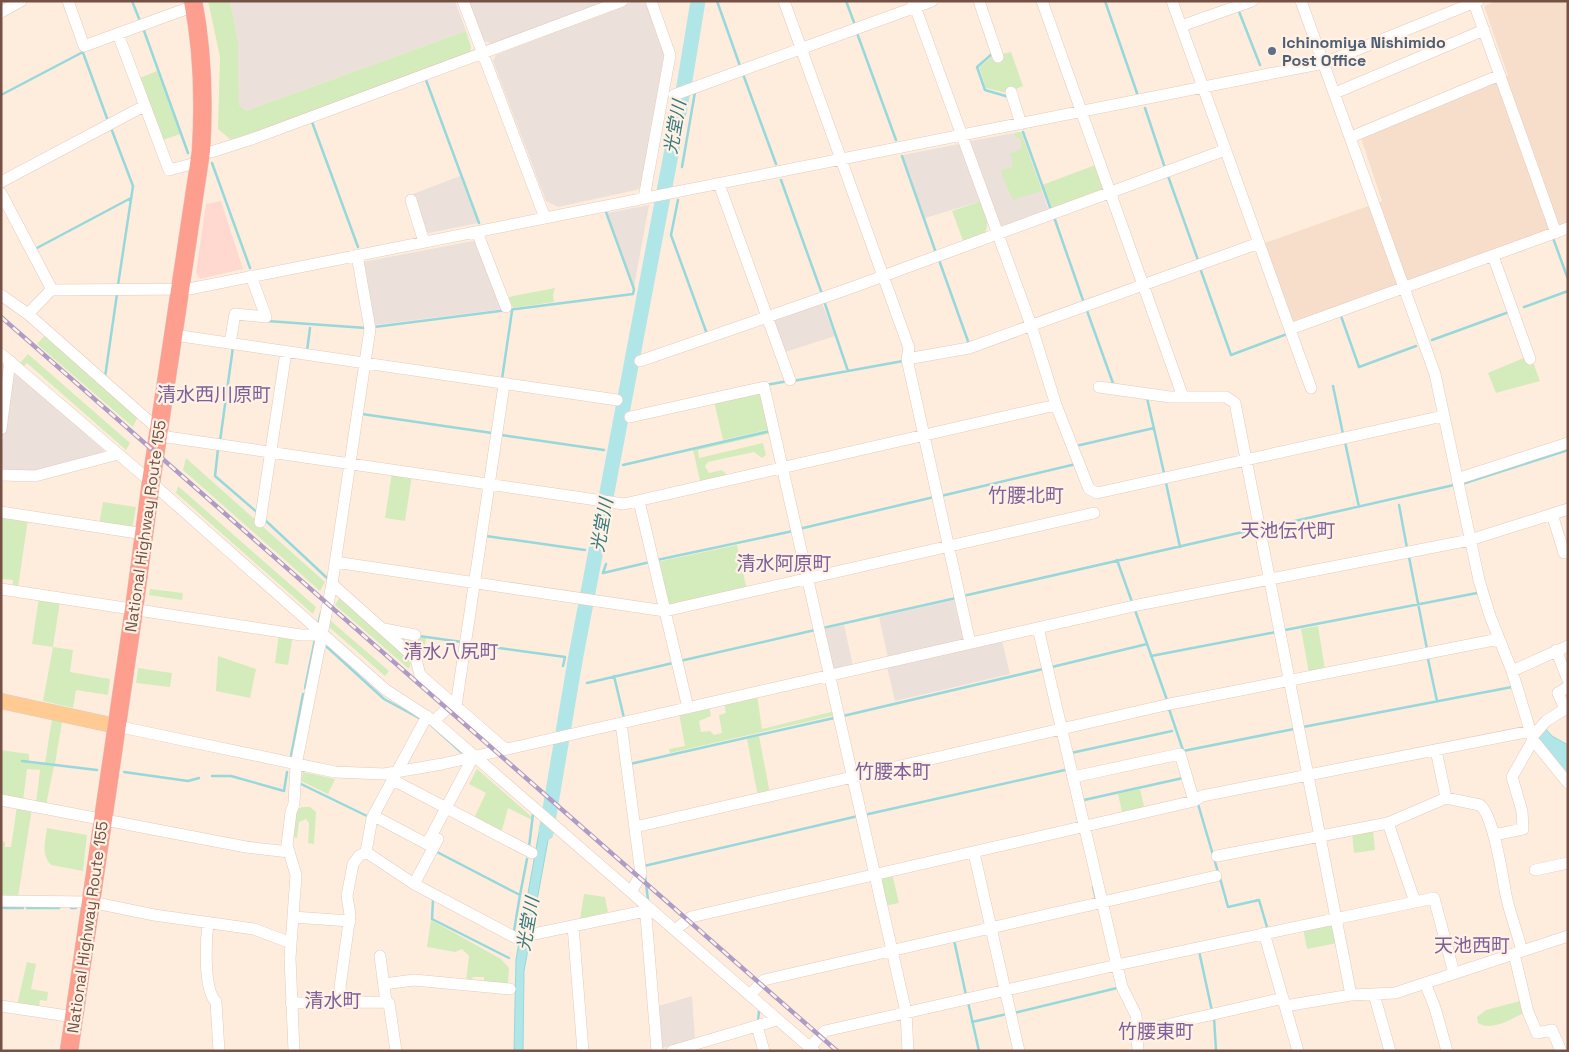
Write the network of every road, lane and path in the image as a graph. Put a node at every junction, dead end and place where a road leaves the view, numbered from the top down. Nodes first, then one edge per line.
1 (21, 1) edge
2 (68, 1) edge
3 (463, 1) edge
4 (622, 1) edge
5 (651, 1) edge
6 (784, 1) edge
7 (932, 1) edge
8 (979, 1) edge
9 (1042, 1) edge
10 (1172, 1) edge
11 (1252, 1) edge
12 (1301, 1) edge
13 (1446, 1) edge
14 (1476, 2) edge
15 (193, 4) edge
16 (915, 4) edge
17 (1, 12) edge
18 (1450, 13) junction
19 (1181, 26) junction
20 (1484, 30) junction
21 (118, 34) junction
22 (801, 49) junction
23 (483, 55) junction
24 (998, 57) dead end
25 (1324, 63) junction
26 (1500, 75) junction
27 (1202, 87) junction
28 (1011, 92) dead end
29 (1335, 93) junction
30 (674, 95) dead end
31 (144, 106) junction
32 (1082, 112) junction
33 (1021, 124) junction
34 (962, 136) junction
35 (1351, 137) junction
36 (1225, 150) junction
37 (201, 157) junction
38 (842, 160) junction
39 (1, 182) edge
40 (719, 184) junction
41 (1, 192) edge
42 (1111, 192) junction
43 (650, 197) junction
44 (411, 200) dead end
45 (545, 218) junction
46 (1568, 228) edge
47 (477, 232) junction
48 (1556, 232) junction
49 (997, 234) junction
50 (424, 242) junction
51 (1259, 243) junction
52 (357, 255) junction
53 (1493, 256) junction
54 (251, 276) junction
55 (883, 276) junction
56 (1144, 285) junction
57 (1404, 288) junction
58 (51, 290) junction
59 (181, 290) junction
60 (1, 295) edge
61 (506, 307) dead end
62 (28, 314) junction
63 (767, 316) junction
64 (1031, 325) junction
65 (1290, 329) junction
66 (174, 335) junction
67 (230, 343) junction
68 (286, 352) junction
69 (5, 358) edge
70 (907, 359) junction
71 (1530, 359) dead end
72 (640, 361) dead end
73 (365, 364) junction
74 (790, 380) dead end
75 (504, 385) junction
76 (1099, 387) dead end
77 (1311, 388) dead end
78 (1183, 398) junction
79 (617, 400) dead end
80 (1056, 405) junction
81 (1443, 416) junction
82 (630, 417) dead end
83 (1, 429) edge
84 (159, 429) junction
85 (924, 435) junction
86 (1568, 443) edge
87 (271, 451) junction
88 (118, 454) junction
89 (1246, 460) junction
90 (350, 463) junction
91 (782, 468) junction
92 (1, 475) edge
93 (1456, 479) junction
94 (151, 482) junction
95 (489, 484) junction
96 (639, 501) junction
97 (1568, 509) edge
98 (1, 512) edge
99 (1094, 513) dead end
100 (1552, 514) junction
101 (260, 522) dead end
102 (144, 534) junction
103 (1470, 540) junction
104 (948, 547) junction
105 (1568, 552) edge
106 (335, 562) junction
107 (807, 578) junction
108 (1269, 580) junction
109 (474, 582) junction
110 (332, 584) junction
111 (1, 589) edge
112 (134, 609) junction
113 (665, 612) junction
114 (1038, 628) junction
115 (384, 629) junction
116 (322, 635) junction
117 (415, 635) dead end
118 (1499, 639) junction
119 (970, 643) junction
120 (1568, 646) edge
121 (1556, 650) junction
122 (1512, 671) junction
123 (829, 676) junction
124 (1289, 680) junction
125 (1568, 680) edge
126 (1568, 687) edge
127 (1, 701) edge
128 (455, 704) junction
129 (688, 708) junction
130 (430, 718) junction
131 (621, 723) junction
132 (116, 726) junction
133 (1062, 729) junction
134 (1532, 736) junction
135 (505, 749) junction
136 (1436, 750) junction
137 (475, 758) junction
138 (296, 765) junction
139 (1308, 775) junction
140 (395, 776) junction
141 (852, 777) junction
142 (1073, 777) junction
143 (1568, 783) edge
144 (1446, 798) junction
145 (1, 800) edge
146 (1194, 801) junction
147 (449, 809) junction
148 (374, 816) junction
149 (103, 819) junction
150 (1388, 823) junction
151 (635, 827) junction
152 (1085, 827) junction
153 (1494, 835) junction
154 (1320, 836) junction
155 (289, 852) junction
156 (366, 852) junction
157 (532, 853) dead end
158 (974, 853) junction
159 (1217, 856) dead end
160 (1568, 863) edge
161 (1535, 870) dead end
162 (874, 875) junction
163 (1216, 876) dead end
164 (414, 884) junction
165 (631, 892) junction
166 (1, 901) edge
167 (91, 902) junction
168 (1416, 902) junction
169 (1102, 903) junction
170 (645, 907) junction
171 (293, 917) junction
172 (1336, 918) junction
173 (350, 921) junction
174 (208, 922) junction
175 (573, 926) junction
176 (991, 927) junction
177 (675, 930) junction
178 (1264, 933) junction
179 (534, 934) dead end
180 (1568, 936) edge
181 (516, 938) dead end
182 (291, 943) junction
183 (892, 950) junction
184 (1518, 952) junction
185 (380, 956) dead end
186 (1117, 965) junction
187 (1454, 973) junction
188 (1425, 983) junction
189 (384, 984) junction
190 (510, 989) dead end
191 (1005, 990) junction
192 (1374, 994) junction
193 (1351, 995) junction
194 (750, 996) junction
195 (386, 1002) junction
196 (1284, 1002) junction
197 (291, 1003) junction
198 (343, 1003) junction
199 (1, 1006) edge
200 (906, 1012) junction
201 (74, 1017) junction
202 (777, 1020) junction
203 (757, 1026) junction
204 (1136, 1032) junction
205 (812, 1049) edge
206 (70, 1051) edge
207 (219, 1051) edge
208 (294, 1051) edge
209 (396, 1051) edge
210 (583, 1051) edge
211 (657, 1051) edge
212 (672, 1051) edge
213 (764, 1051) edge
214 (908, 1051) edge
215 (1019, 1051) edge
216 (1138, 1051) edge
217 (1298, 1051) edge
218 (1390, 1051) edge
219 (1447, 1051) edge
220 (1562, 1051) edge

1 - 17 street
2 - 21 street
3 - 23 street
4 - 23 street
5 - 43 street
6 - 22 street
7 - 16 street
8 - 24 street
9 - 32 street
10 - 19 street
11 - 19 street
12 - 25 street
13 - 18 street
14 - 18 street
14 - 20 street
15 - 21 street
15 - 37 highway, National Highway Route 155
16 - 22 street
16 - 34 street
18 - 25 street
19 - 27 street
20 - 26 street
20 - 29 street
21 - 31 street
22 - 30 street
22 - 38 street
23 - 37 street
23 - 45 street
25 - 27 street
25 - 29 street
26 - 35 street
26 - 48 street
27 - 32 street
27 - 36 street
28 - 33 street
29 - 35 street
31 - 37 street
31 - 39 street
32 - 33 street
32 - 42 street
33 - 34 street
34 - 38 street
34 - 49 street
35 - 57 street
36 - 42 street
36 - 51 street
37 - 59 highway, National Highway Route 155
38 - 40 street
38 - 55 street
40 - 43 street
40 - 63 street
41 - 58 street
42 - 49 street
42 - 56 street
43 - 45 street
44 - 50 street
45 - 47 street
46 - 48 street
47 - 50 street
47 - 61 street
48 - 53 street
49 - 55 street
49 - 64 street
50 - 52 street
51 - 56 street
51 - 65 street
52 - 54 street
52 - 73 street
53 - 57 street
53 - 71 street
54 - 59 street
54 - 67 street
55 - 63 street
55 - 70 street
56 - 64 street
56 - 78 street
57 - 65 street
57 - 81 street
58 - 59 street
58 - 62 street
59 - 66 highway, National Highway Route 155
60 - 62 street
62 - 84 street
63 - 72 street
63 - 74 street
64 - 70 street
64 - 80 street
65 - 77 street
66 - 67 street
66 - 84 highway, National Highway Route 155
67 - 68 street
68 - 73 street
68 - 87 street
69 - 83 street
69 - 88 street
70 - 85 street
73 - 75 street
73 - 90 street
75 - 79 street
75 - 95 street
76 - 78 street
78 - 89 street
80 - 85 street
80 - 89 street
81 - 89 street
81 - 93 street
82 - 91 street
84 - 87 street
84 - 94 highway, National Highway Route 155
85 - 91 street
85 - 104 street
86 - 93 street
87 - 90 street
87 - 101 street
88 - 92 street
88 - 94 street
89 - 108 street
90 - 95 street
90 - 106 street
91 - 96 street
91 - 107 street
93 - 103 street
94 - 102 highway, National Highway Route 155
94 - 116 street
95 - 96 street
95 - 109 street
96 - 113 street
97 - 100 street
98 - 102 street
99 - 104 street
100 - 103 street
100 - 105 street
102 - 112 highway, National Highway Route 155
103 - 108 street
103 - 118 street
104 - 107 street
104 - 119 street
106 - 109 street
106 - 110 street
107 - 113 street
107 - 123 street
108 - 114 street
108 - 124 street
109 - 113 street
109 - 128 street
110 - 115 street
110 - 116 street
111 - 112 street
112 - 116 street
112 - 132 highway, National Highway Route 155
113 - 129 street
114 - 119 street
114 - 133 street
115 - 117 street
115 - 128 street
116 - 130 street
116 - 138 street
118 - 122 street
118 - 124 street
119 - 123 street
120 - 121 street
121 - 122 street
121 - 125 street
122 - 134 street
123 - 129 street
123 - 141 street
124 - 133 street
124 - 139 street
126 - 134 street
127 - 132 main road
128 - 130 street
128 - 135 street
129 - 131 street
130 - 137 street
130 - 140 street
131 - 135 street
131 - 151 street
132 - 138 street
132 - 149 highway, National Highway Route 155
133 - 141 street
133 - 142 street
134 - 136 street
134 - 143 street
134 - 153 street
135 - 137 street
136 - 139 street
136 - 144 street
137 - 140 street
137 - 147 street
137 - 165 street
138 - 140 street
138 - 155 street
139 - 146 street
139 - 154 street
140 - 147 street
140 - 148 street
141 - 151 street
141 - 162 street
142 - 146 street
142 - 152 street
144 - 150 street
144 - 153 street
145 - 149 street
146 - 152 street
147 - 148 street
147 - 157 street
147 - 164 street
148 - 156 street
149 - 155 street
149 - 167 highway, National Highway Route 155
150 - 154 street
150 - 168 street
151 - 165 street
152 - 158 street
152 - 169 street
153 - 184 street
154 - 159 street
154 - 172 street
155 - 171 street
156 - 164 street
156 - 173 street
158 - 162 street
158 - 176 street
160 - 161 street
162 - 177 street
162 - 183 street
163 - 169 street
164 - 181 street
165 - 170 street
166 - 167 street
167 - 174 street
167 - 201 highway, National Highway Route 155
168 - 172 street
168 - 187 street
169 - 176 street
169 - 186 street
170 - 175 street
170 - 177 street
170 - 211 street
171 - 173 street
171 - 182 street
172 - 178 street
172 - 193 street
173 - 198 street
174 - 182 street
174 - 207 street
175 - 179 street
175 - 210 street
176 - 183 street
176 - 191 street
177 - 194 street
178 - 186 street
178 - 196 street
180 - 184 street
182 - 197 street
183 - 194 street
183 - 200 street
184 - 187 street
184 - 220 street
185 - 189 street
186 - 191 street
186 - 204 street
187 - 188 street
188 - 192 street
188 - 219 street
189 - 190 street
189 - 195 street
191 - 200 street
191 - 215 street
192 - 193 street
192 - 218 street
193 - 196 street
194 - 202 street
195 - 198 street
195 - 209 street
196 - 204 street
196 - 217 street
197 - 198 street
197 - 208 street
199 - 201 street
200 - 205 street
200 - 214 street
201 - 206 highway, National Highway Route 155
202 - 203 street
202 - 205 street
203 - 212 street
203 - 213 street
204 - 216 street

